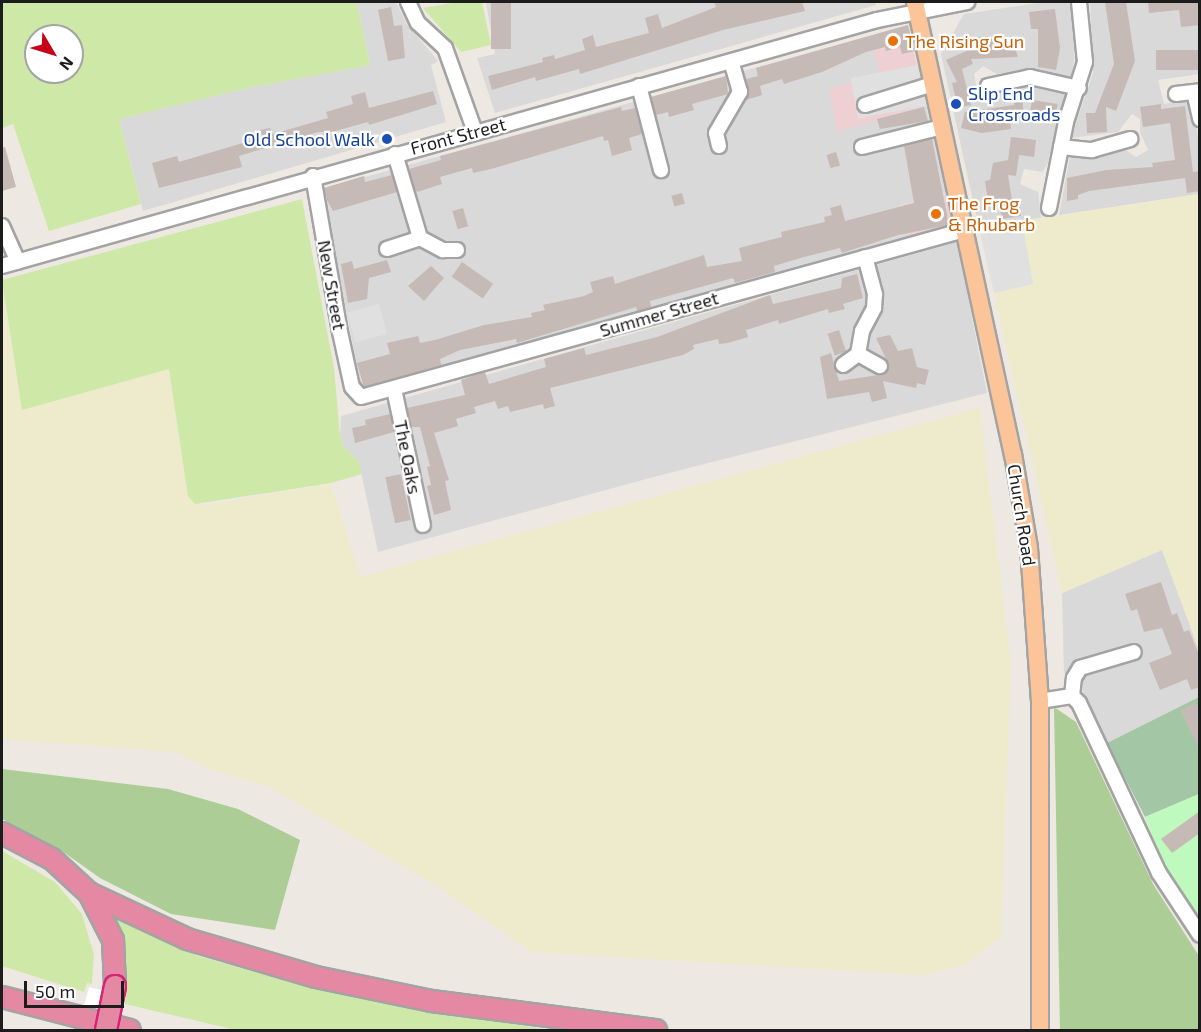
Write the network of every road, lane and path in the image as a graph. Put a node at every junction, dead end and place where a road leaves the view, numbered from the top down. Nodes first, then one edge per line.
1 (408, 2) edge
2 (967, 2) edge
3 (1079, 2) edge
4 (915, 6) edge
5 (731, 61) junction
6 (933, 84) junction
7 (639, 86) junction
8 (988, 86) dead end
9 (1079, 88) junction
10 (1197, 91) edge
11 (1176, 94) dead end
12 (865, 105) dead end
13 (1200, 119) edge
14 (942, 127) junction
15 (475, 132) junction
16 (1130, 139) dead end
17 (719, 146) dead end
18 (862, 147) dead end
19 (1061, 147) junction
20 (395, 154) junction
21 (660, 170) dead end
22 (313, 176) junction
23 (1049, 208) dead end
24 (2, 225) edge
25 (965, 230) junction
26 (420, 238) junction
27 (387, 249) dead end
28 (457, 250) dead end
29 (865, 257) junction
30 (18, 262) junction
31 (2, 266) edge
32 (858, 354) junction
33 (843, 364) dead end
34 (880, 366) dead end
35 (394, 389) junction
36 (356, 393) joint
37 (423, 525) dead end
38 (1134, 652) dead end
39 (1072, 696) junction
40 (1040, 701) junction
41 (2, 833) edge
42 (89, 893) junction
43 (1200, 935) edge
44 (2, 997) edge
45 (105, 1030) edge
46 (130, 1030) edge
47 (656, 1030) edge
48 (1040, 1030) edge

1 - 15 street
2 - 4 street, Front Street
3 - 9 street
4 - 5 street, Front Street
4 - 6 main road, Church Road
5 - 7 street, Front Street
5 - 17 street
6 - 12 street
6 - 14 main road, Church Road
7 - 15 street, Front Street
7 - 21 street
8 - 9 street
9 - 19 street
10 - 11 street
10 - 13 street
14 - 18 street
14 - 25 main road, Church Road
15 - 20 street, Front Street
16 - 19 street
19 - 23 street
20 - 22 street, Front Street
20 - 26 street
22 - 30 street, Front Street
22 - 36 street, New Street
24 - 30 street
25 - 29 street, Summer Street
25 - 40 main road, Church Road
26 - 27 street
26 - 28 street
29 - 32 street
29 - 35 street, Summer Street
30 - 31 street, Front Street
32 - 33 street
32 - 34 street
35 - 36 street, Summer Street
35 - 37 street, The Oaks
38 - 39 street
39 - 40 street
39 - 43 street
40 - 48 main road, Church Road
41 - 42 highway
42 - 45 highway, bridge
42 - 47 highway
44 - 46 highway

